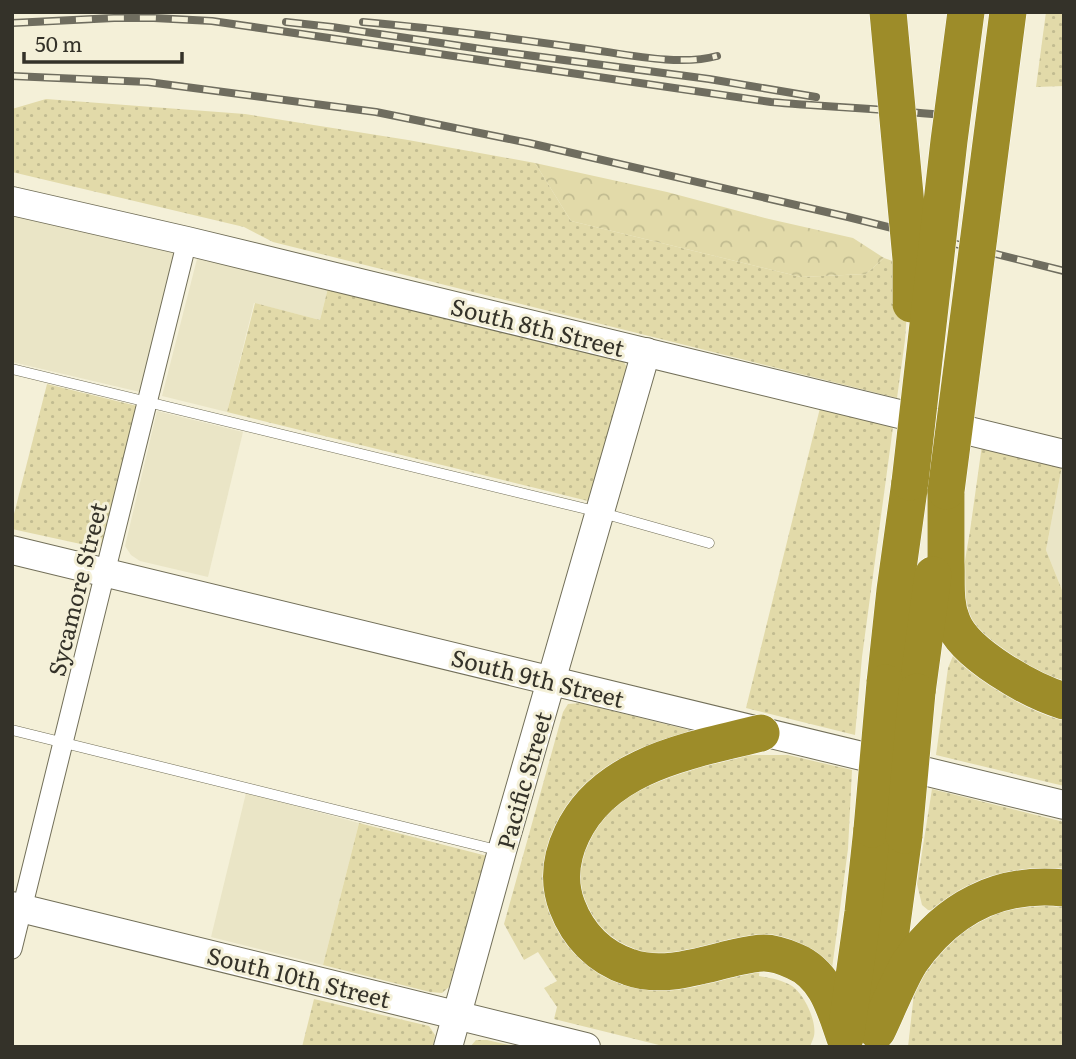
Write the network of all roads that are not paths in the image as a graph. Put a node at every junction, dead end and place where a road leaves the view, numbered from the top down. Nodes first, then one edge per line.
1 (888, 12) edge
2 (966, 12) edge
3 (1008, 12) edge
4 (12, 201) edge
5 (187, 241) junction
6 (646, 352) junction
7 (12, 369) edge
8 (148, 401) junction
9 (1064, 454) edge
10 (910, 482) junction
11 (946, 491) junction
12 (599, 512) junction
13 (709, 543) dead end
14 (12, 550) edge
15 (106, 573) junction
16 (551, 681) junction
17 (901, 688) junction
18 (1064, 701) edge
19 (12, 730) edge
20 (761, 733) junction
21 (63, 743) junction
22 (1064, 805) edge
23 (502, 851) junction
24 (1064, 888) edge
25 (17, 907) edge
26 (12, 949) edge
27 (457, 1014) junction
28 (863, 1042) edge
29 (448, 1047) edge
30 (586, 1047) edge

1 - 10 highway, bridge
2 - 10 highway, bridge
3 - 11 highway, bridge
4 - 5 street, South 8th Street
5 - 6 street, South 8th Street
5 - 8 street, Sycamore Street
6 - 9 street, South 8th Street
6 - 12 street, Pacific Street
7 - 8 lane
8 - 12 lane
8 - 15 street, Sycamore Street
10 - 17 highway
11 - 17 highway
11 - 18 highway
12 - 13 lane
12 - 16 street, Pacific Street
14 - 15 street, South 9th Street
15 - 16 street, South 9th Street
15 - 21 street, Sycamore Street
16 - 20 street, South 9th Street
16 - 23 street, Pacific Street
17 - 28 highway, bridge
19 - 21 lane
20 - 22 street, South 9th Street
20 - 28 highway
21 - 23 lane
21 - 25 street, Sycamore Street
23 - 27 street, Pacific Street
24 - 28 highway
25 - 26 street, Sycamore Street
25 - 27 street, South 10th Street
27 - 29 street, Pacific Street
27 - 30 street, South 10th Street

